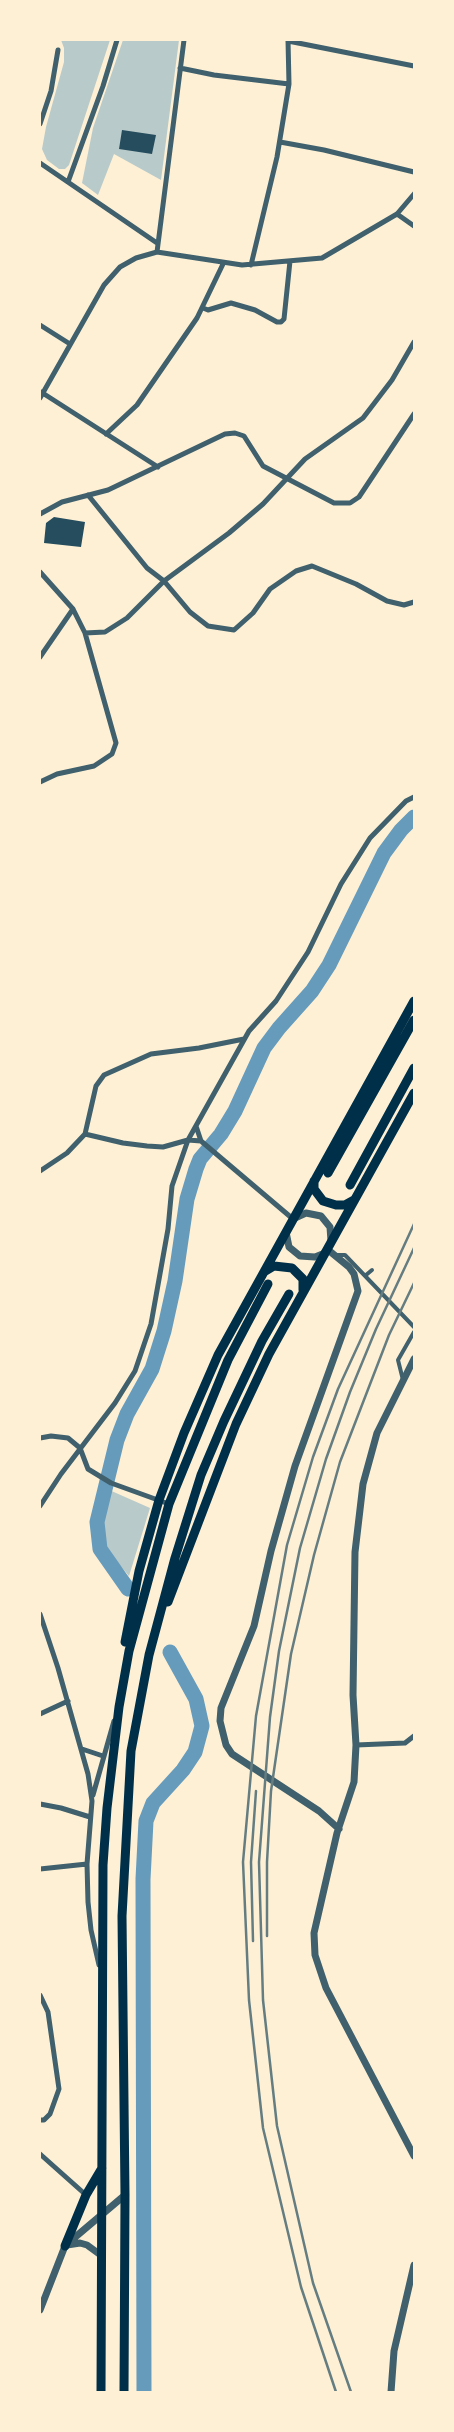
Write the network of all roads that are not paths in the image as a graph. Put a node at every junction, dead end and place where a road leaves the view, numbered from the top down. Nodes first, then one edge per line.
1 (117, 40) edge
2 (184, 40) edge
3 (288, 41) edge
4 (58, 50) dead end
5 (414, 66) edge
6 (180, 68) junction
7 (290, 84) junction
8 (40, 124) edge
9 (280, 142) junction
10 (40, 163) edge
11 (414, 172) edge
12 (68, 182) junction
13 (414, 194) edge
14 (397, 214) junction
15 (414, 226) edge
16 (157, 243) junction
17 (157, 252) junction
18 (290, 261) junction
19 (223, 264) junction
20 (251, 265) junction
21 (203, 308) junction
22 (40, 325) edge
23 (414, 342) edge
24 (70, 344) junction
25 (41, 394) edge
26 (414, 414) edge
27 (106, 434) junction
28 (158, 467) junction
29 (288, 479) junction
30 (88, 495) junction
31 (40, 514) edge
32 (40, 572) edge
33 (164, 581) junction
34 (414, 602) edge
35 (73, 609) junction
36 (86, 633) junction
37 (40, 657) edge
38 (40, 782) edge
39 (414, 797) edge
40 (414, 1001) edge
41 (414, 1020) edge
42 (244, 1039) junction
43 (414, 1068) edge
44 (414, 1093) edge
45 (196, 1126) junction
46 (85, 1134) junction
47 (188, 1140) junction
48 (201, 1141) junction
49 (40, 1171) edge
50 (328, 1173) dead end
51 (314, 1180) junction
52 (350, 1185) dead end
53 (354, 1200) junction
54 (293, 1219) junction
55 (286, 1232) junction
56 (328, 1248) junction
57 (334, 1255) junction
58 (372, 1270) dead end
59 (262, 1273) junction
60 (366, 1275) junction
61 (268, 1284) dead end
62 (303, 1293) junction
63 (289, 1294) dead end
64 (414, 1327) edge
65 (414, 1332) edge
66 (414, 1359) edge
67 (403, 1380) junction
68 (40, 1438) edge
69 (80, 1448) junction
70 (159, 1500) junction
71 (170, 1504) junction
72 (40, 1506) edge
73 (142, 1581) junction
74 (170, 1589) junction
75 (40, 1614) edge
76 (125, 1672) junction
77 (68, 1701) junction
78 (119, 1707) junction
79 (40, 1714) edge
80 (414, 1736) edge
81 (356, 1745) junction
82 (82, 1750) junction
83 (102, 1756) junction
84 (92, 1801) junction
85 (40, 1804) edge
86 (90, 1817) junction
87 (339, 1829) junction
88 (87, 1864) junction
89 (40, 1869) edge
90 (104, 1982) junction
91 (40, 1995) edge
92 (40, 2120) edge
93 (40, 2154) edge
94 (414, 2156) edge
95 (103, 2166) junction
96 (86, 2195) junction
97 (125, 2196) junction
98 (102, 2216) junction
99 (65, 2246) junction
100 (102, 2256) junction
101 (414, 2265) edge
102 (40, 2310) edge
103 (101, 2392) edge
104 (124, 2392) edge
105 (391, 2392) edge

1 - 12 street
2 - 6 street
3 - 5 street
3 - 7 street
4 - 8 street
6 - 7 street
6 - 16 street
7 - 9 street
9 - 11 street
9 - 20 street
10 - 12 street
12 - 16 street
13 - 14 street
14 - 15 street
14 - 18 street
16 - 17 street
17 - 19 street
17 - 24 street
18 - 20 street
18 - 21 street
19 - 20 street
19 - 21 street
21 - 27 street
22 - 24 street
23 - 29 street
24 - 25 street
25 - 27 street
26 - 29 street
27 - 28 street
28 - 29 street
28 - 30 street
29 - 33 street
30 - 31 street
30 - 33 street
32 - 35 street
33 - 34 street
33 - 36 street
35 - 36 street
35 - 37 street
36 - 38 street
39 - 42 street
40 - 51 highway
41 - 50 highway
42 - 45 street
42 - 46 street
43 - 52 highway
44 - 53 highway
45 - 47 street
45 - 48 street
46 - 47 street
46 - 49 street
47 - 48 street
47 - 69 street
48 - 54 street
51 - 53 highway
51 - 54 highway
53 - 56 highway
54 - 55 highway
54 - 56 street
55 - 56 street
55 - 59 highway
56 - 57 street
56 - 62 highway
57 - 60 street
57 - 87 street
58 - 60 street
59 - 62 highway
59 - 70 highway
60 - 64 street
61 - 71 highway
62 - 74 highway
63 - 74 highway
65 - 67 street
66 - 67 street
67 - 81 street
68 - 69 street
69 - 70 street
69 - 72 street
70 - 71 street
70 - 73 highway
71 - 73 highway
73 - 76 highway
73 - 76 highway
74 - 97 highway
75 - 77 street
76 - 78 highway
77 - 79 street
77 - 82 street
78 - 83 street
78 - 90 highway
80 - 81 street
81 - 87 street
82 - 83 street
82 - 84 street
83 - 84 street
84 - 86 street
85 - 86 street
86 - 88 street
87 - 94 street
88 - 89 street
88 - 90 street
90 - 95 highway
91 - 92 street
93 - 96 street
95 - 96 highway
95 - 98 highway
96 - 99 highway
97 - 98 street
97 - 104 highway
98 - 99 street
98 - 100 highway
99 - 100 street
99 - 102 street
100 - 103 highway
101 - 105 street

